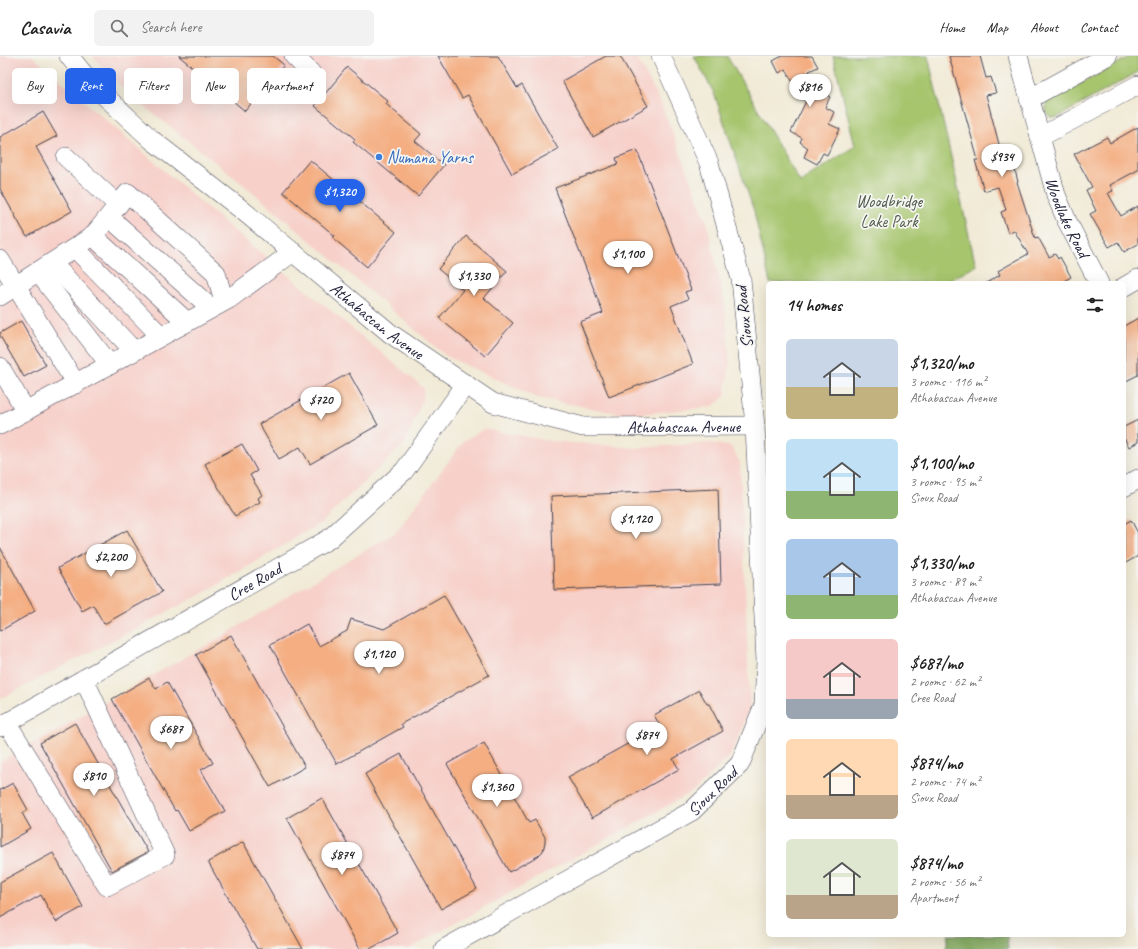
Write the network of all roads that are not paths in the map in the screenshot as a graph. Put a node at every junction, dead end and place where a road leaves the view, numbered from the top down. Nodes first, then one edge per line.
1 (69, 56) edge
2 (294, 56) edge
3 (661, 56) edge
4 (1018, 56) edge
5 (1107, 56) edge
6 (306, 68) edge
7 (1138, 85) edge
8 (1029, 99) junction
9 (1040, 137) junction
10 (66, 157) dead end
11 (114, 211) junction
12 (93, 236) junction
13 (75, 248) junction
14 (293, 252) junction
15 (0, 260) edge
16 (45, 267) junction
17 (1138, 279) edge
18 (1098, 281) edge
19 (1126, 286) edge
20 (8, 292) edge
21 (217, 305) junction
22 (187, 322) junction
23 (161, 336) junction
24 (134, 351) junction
25 (110, 365) junction
26 (0, 367) edge
27 (76, 384) junction
28 (466, 384) junction
29 (26, 411) junction
30 (0, 426) edge
31 (755, 426) junction
32 (1138, 479) edge
33 (1126, 486) edge
34 (84, 679) junction
35 (4, 725) edge
36 (444, 949) edge

1 - 14 street, Athabascan Avenue
2 - 6 street
3 - 31 street, Sioux Road
4 - 8 street, Woodlake Road
5 - 8 street
7 - 9 street
8 - 9 street, Woodlake Road
9 - 18 street, Woodlake Road
10 - 11 street
11 - 12 street
11 - 21 street
11 - 21 street
12 - 13 street
12 - 22 street
13 - 16 street
13 - 23 street
14 - 21 street
14 - 28 street, Athabascan Avenue
15 - 20 street
16 - 20 street
16 - 24 street
16 - 25 street
17 - 19 street
20 - 27 street
21 - 22 street
22 - 23 street
23 - 24 street
24 - 25 street
25 - 27 street
26 - 29 street
27 - 29 street
28 - 31 street, Athabascan Avenue
28 - 34 street, Cree Road
29 - 30 street
31 - 36 street, Sioux Road
32 - 33 street
34 - 35 street, Cree Road
34 - 35 street

